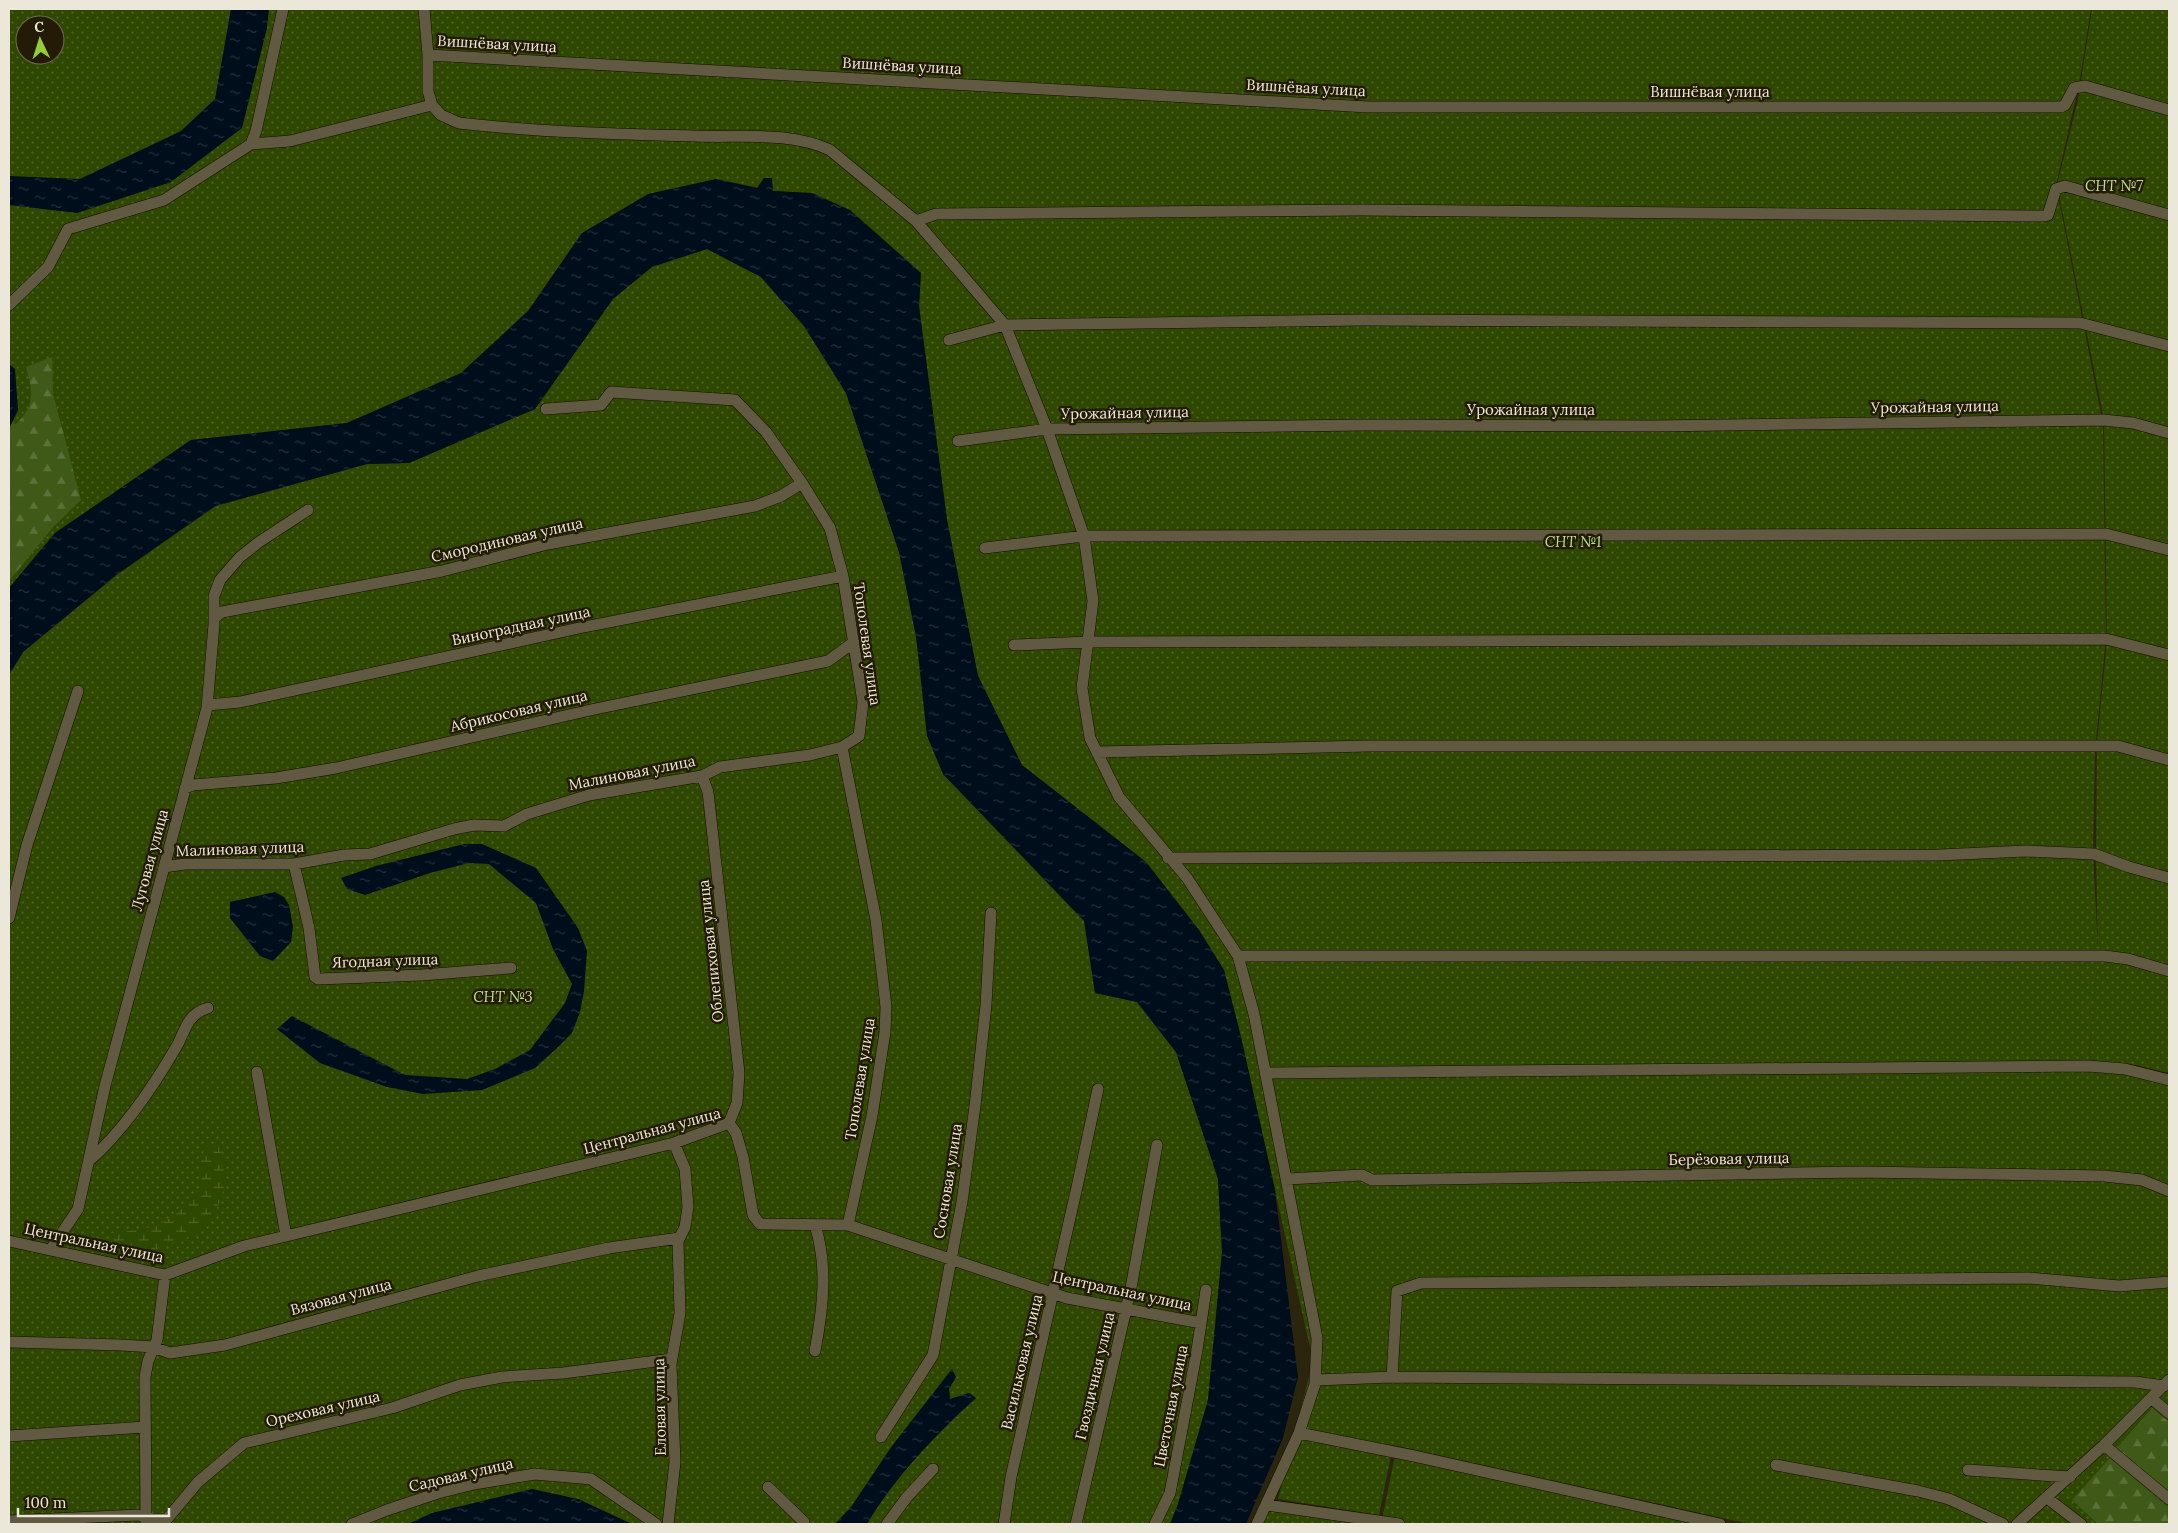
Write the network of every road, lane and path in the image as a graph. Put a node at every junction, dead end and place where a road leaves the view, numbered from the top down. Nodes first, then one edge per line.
1 (283, 9) edge
2 (424, 9) edge
3 (428, 55) junction
4 (432, 105) junction
5 (2169, 110) edge
6 (251, 144) junction
7 (2169, 215) edge
8 (916, 221) junction
9 (9, 305) edge
10 (1005, 325) junction
11 (950, 340) dead end
12 (2169, 346) edge
13 (546, 409) dead end
14 (1048, 429) junction
15 (2169, 433) edge
16 (958, 441) dead end
17 (802, 482) junction
18 (308, 510) dead end
19 (1084, 536) junction
20 (986, 548) dead end
21 (2169, 550) edge
22 (842, 576) junction
23 (214, 618) junction
24 (854, 642) junction
25 (1088, 642) junction
26 (1014, 645) dead end
27 (2169, 656) edge
28 (78, 691) dead end
29 (207, 705) junction
30 (842, 747) junction
31 (1096, 752) junction
32 (2169, 760) edge
33 (702, 776) junction
34 (185, 788) junction
35 (1168, 858) junction
36 (294, 864) junction
37 (164, 867) junction
38 (2169, 878) edge
39 (991, 913) dead end
40 (9, 918) edge
41 (1238, 956) junction
42 (511, 968) dead end
43 (2169, 972) edge
44 (208, 1008) dead end
45 (257, 1072) dead end
46 (1265, 1072) junction
47 (2169, 1080) edge
48 (1098, 1089) dead end
49 (729, 1123) junction
50 (674, 1143) junction
51 (1157, 1145) dead end
52 (90, 1160) junction
53 (1287, 1179) junction
54 (2169, 1192) edge
55 (815, 1225) junction
56 (848, 1225) junction
57 (286, 1236) junction
58 (679, 1238) junction
59 (9, 1241) edge
60 (51, 1250) junction
61 (952, 1258) junction
62 (165, 1275) junction
63 (2169, 1282) edge
64 (1206, 1290) dead end
65 (1053, 1293) junction
66 (1126, 1309) junction
67 (1201, 1323) junction
68 (9, 1342) edge
69 (153, 1348) junction
70 (815, 1351) dead end
71 (672, 1359) junction
72 (1392, 1377) junction
73 (1316, 1380) junction
74 (2167, 1383) edge
75 (2151, 1398) junction
76 (2169, 1413) edge
77 (145, 1427) junction
78 (1299, 1433) junction
79 (9, 1436) edge
80 (881, 1437) dead end
81 (2104, 1445) junction
82 (1776, 1465) dead end
83 (933, 1470) dead end
84 (1968, 1470) dead end
85 (2070, 1477) junction
86 (768, 1487) dead end
87 (2047, 1498) junction
88 (2169, 1499) edge
89 (1267, 1505) junction
90 (146, 1521) edge
91 (9, 1522) edge
92 (352, 1524) edge
93 (656, 1524) edge
94 (668, 1524) edge
95 (802, 1524) edge
96 (888, 1524) edge
97 (1004, 1524) edge
98 (1076, 1524) edge
99 (1155, 1524) edge
100 (1257, 1524) edge
101 (1399, 1524) edge
102 (1720, 1524) edge
103 (2003, 1524) edge
104 (2017, 1524) edge
105 (2081, 1524) edge

1 - 6 street
2 - 3 street
3 - 4 street
3 - 5 street, Вишнёвая улица
4 - 6 street
4 - 8 street
6 - 9 street
7 - 8 street
8 - 10 street
10 - 11 street
10 - 12 street
10 - 14 street
13 - 17 street, Тополевая улица
14 - 15 street, Урожайная улица
14 - 16 street, Урожайная улица
14 - 19 street
17 - 22 street, Тополевая улица
17 - 23 street, Смородиновая улица
18 - 23 street, Луговая улица
19 - 20 street
19 - 21 street
19 - 25 street
22 - 24 street, Тополевая улица
22 - 29 street, Виноградная улица
23 - 29 street, Луговая улица
24 - 30 street, Тополевая улица
24 - 34 street, Абрикосовая улица
25 - 26 street
25 - 27 street
25 - 31 street
28 - 40 street
29 - 34 street, Луговая улица
30 - 33 street, Малиновая улица
30 - 56 street, Тополевая улица
31 - 32 street
31 - 35 street
33 - 36 street, Малиновая улица
33 - 49 street, Облепиховая улица
34 - 37 street, Луговая улица
35 - 38 street
35 - 41 street
36 - 37 street, Малиновая улица
36 - 42 street, Ягодная улица
37 - 52 street, Луговая улица
39 - 61 street, Сосновая улица
41 - 43 street
41 - 46 street
44 - 52 street
45 - 57 street
46 - 47 street
46 - 53 street
48 - 65 street, Васильковая улица
49 - 50 street, Центральная улица
49 - 55 street, Центральная улица
50 - 57 street, Центральная улица
50 - 58 street, Еловая улица
51 - 66 street, Гвоздичная улица
52 - 60 street, Луговая улица
53 - 54 street, Берёзовая улица
53 - 73 street
55 - 56 street, Центральная улица
55 - 70 street
56 - 61 street, Центральная улица
57 - 62 street, Центральная улица
58 - 69 street, Вязовая улица
58 - 71 street, Еловая улица
59 - 60 street, Центральная улица
60 - 62 street, Центральная улица
61 - 65 street, Центральная улица
61 - 80 street, Сосновая улица
62 - 69 street
63 - 72 street
64 - 67 street, Цветочная улица
65 - 66 street, Центральная улица
65 - 97 street, Васильковая улица
66 - 67 street, Центральная улица
66 - 98 street, Гвоздичная улица
67 - 99 street, Цветочная улица
68 - 69 street, Вязовая улица
69 - 77 street
71 - 90 street, Ореховая улица
71 - 94 street, Еловая улица
72 - 73 street
72 - 74 street
73 - 78 street
74 - 75 street
75 - 76 street
75 - 81 street
77 - 79 street
77 - 90 street
78 - 89 street
78 - 102 street
81 - 85 street
81 - 88 street
82 - 103 street
83 - 96 street
84 - 85 street
85 - 87 street
86 - 95 street
87 - 104 street
87 - 105 street
89 - 100 street
89 - 101 street
90 - 91 street, Ореховая улица
92 - 93 street, Садовая улица

